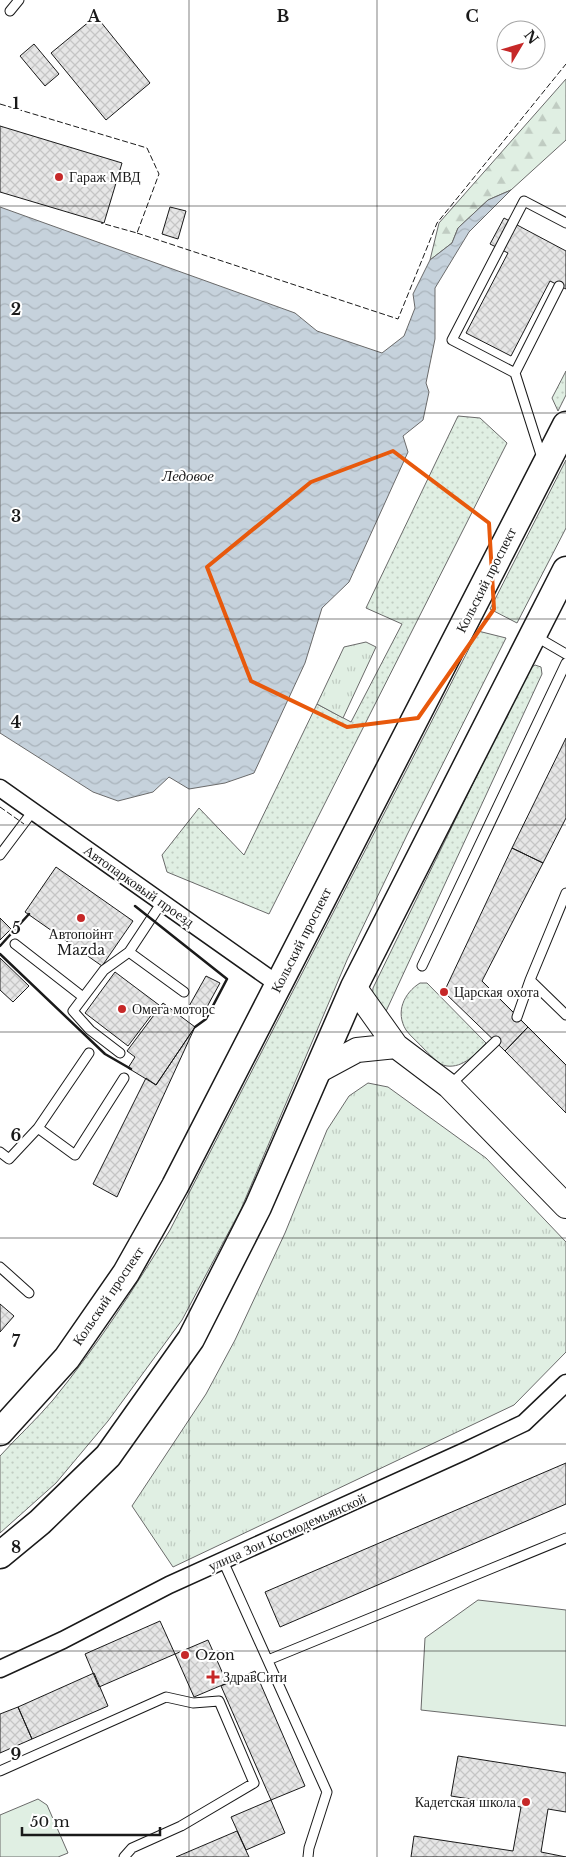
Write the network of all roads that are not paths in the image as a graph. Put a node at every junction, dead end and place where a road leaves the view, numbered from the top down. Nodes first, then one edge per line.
1 (19, 0) edge
2 (10, 11) dead end
3 (566, 223) edge
4 (559, 286) dead end
5 (515, 374) junction
6 (566, 425) edge
7 (544, 465) junction
8 (566, 570) edge
9 (533, 635) junction
10 (566, 654) edge
11 (566, 663) edge
12 (0, 788) edge
13 (33, 811) junction
14 (0, 855) edge
15 (566, 893) edge
16 (162, 902) junction
17 (15, 944) dead end
18 (129, 952) junction
19 (422, 966) dead end
20 (530, 980) junction
21 (279, 985) junction
22 (354, 987) junction
23 (184, 992) dead end
24 (83, 997) junction
25 (566, 1015) edge
26 (517, 1017) dead end
27 (496, 1041) dead end
28 (396, 1046) junction
29 (89, 1053) dead end
30 (120, 1053) dead end
31 (318, 1071) junction
32 (124, 1078) dead end
33 (449, 1086) junction
34 (38, 1128) junction
35 (0, 1152) edge
36 (560, 1196) edge
37 (0, 1267) edge
38 (29, 1293) dead end
39 (566, 1383) edge
40 (0, 1432) edge
41 (566, 1538) edge
42 (0, 1555) edge
43 (223, 1561) junction
44 (268, 1660) junction
45 (0, 1669) edge
46 (0, 1771) edge
47 (124, 1857) edge
48 (308, 1857) edge

1 - 2 lane
3 - 5 lane
4 - 5 lane
5 - 7 lane
6 - 7 main road, Кольский проспект
7 - 21 main road, Кольский проспект
8 - 9 main road
9 - 10 lane
9 - 22 main road
11 - 19 lane
12 - 13 street, Автопарковый проезд
13 - 14 lane
13 - 16 street, Автопарковый проезд
15 - 20 lane
16 - 18 lane
16 - 21 street, Автопарковый проезд
17 - 24 lane
18 - 23 lane
18 - 24 lane
20 - 25 lane
20 - 26 lane
21 - 40 main road, Кольский проспект
22 - 28 street
22 - 31 main road
24 - 30 lane
27 - 33 lane
28 - 31 street
28 - 33 street
29 - 34 lane
31 - 42 main road
32 - 34 lane
33 - 36 street
34 - 35 lane
37 - 38 lane
39 - 43 street, улица Зои Космодемьянской
41 - 44 lane
43 - 44 lane
43 - 45 street, улица Зои Космодемьянской
44 - 48 lane
46 - 47 lane

